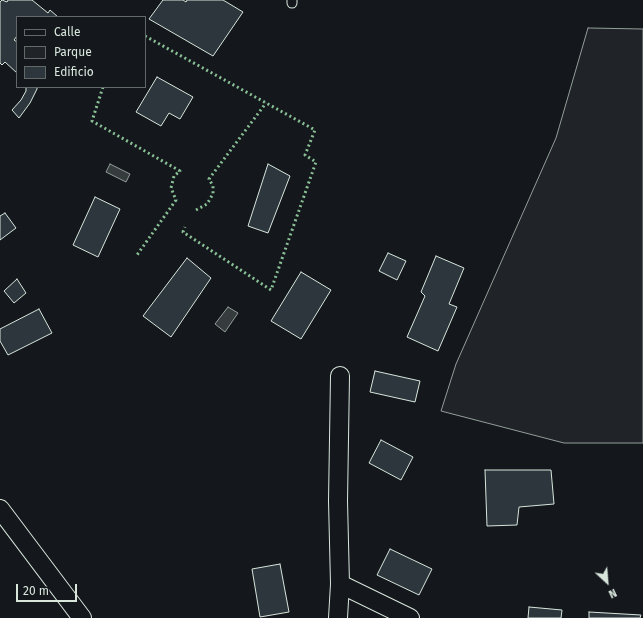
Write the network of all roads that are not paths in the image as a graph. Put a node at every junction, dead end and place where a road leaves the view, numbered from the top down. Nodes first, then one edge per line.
1 (340, 376) dead end
2 (0, 509) edge
3 (340, 584) junction
4 (82, 618) edge
5 (338, 618) edge
6 (410, 618) edge

1 - 3 street
2 - 4 street
3 - 5 street
3 - 6 street

